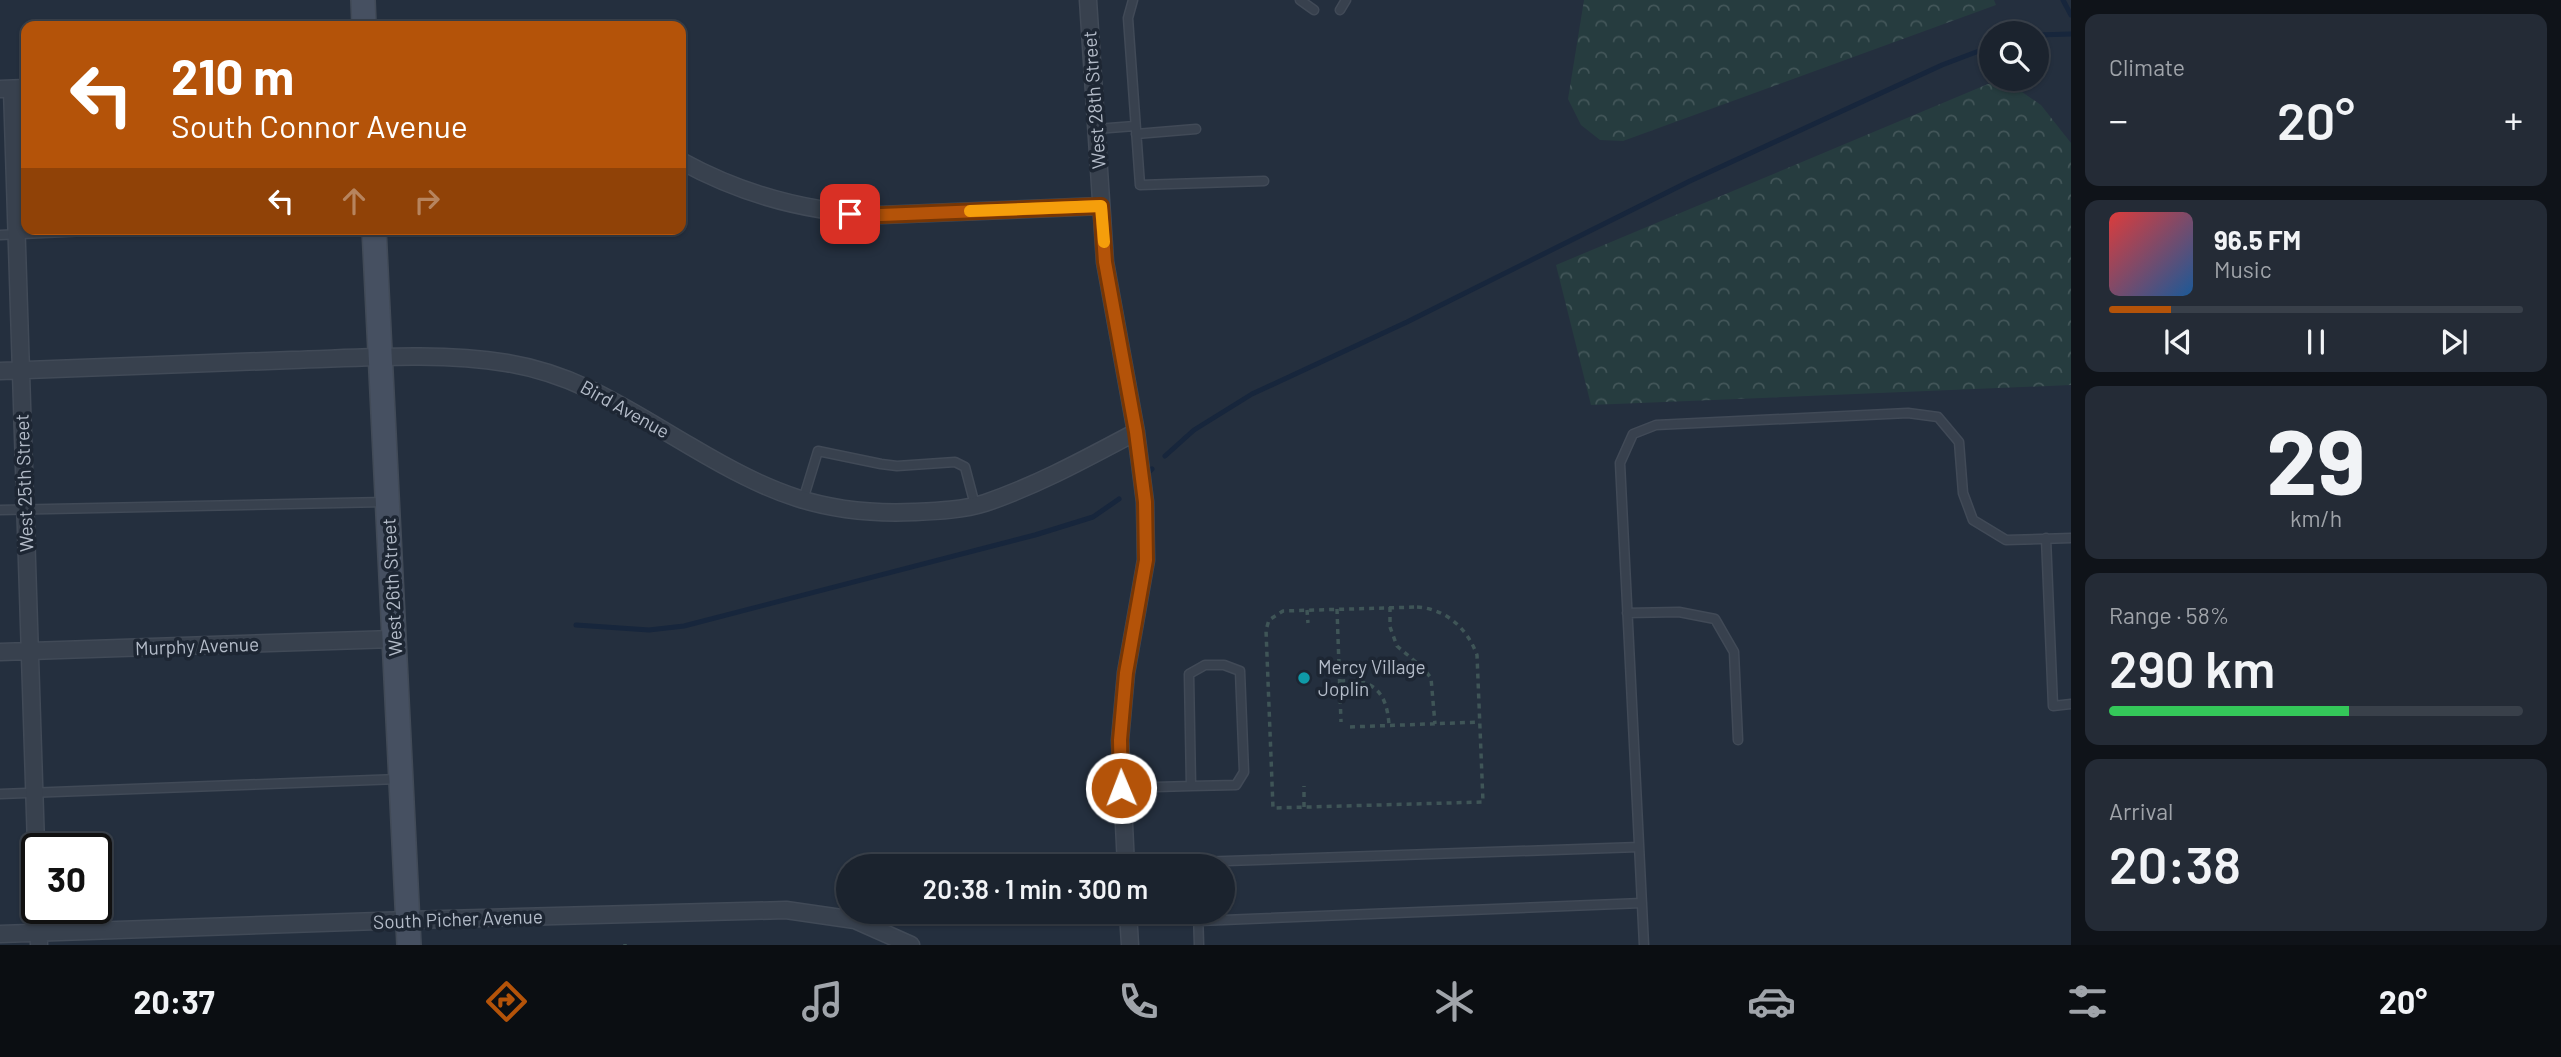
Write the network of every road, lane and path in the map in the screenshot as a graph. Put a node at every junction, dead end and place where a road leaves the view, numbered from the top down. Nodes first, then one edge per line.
1 (363, 0) edge
2 (1088, 0) edge
3 (1133, 0) edge
4 (1300, 0) edge
5 (1346, 0) edge
6 (1314, 10) dead end
7 (1340, 10) dead end
8 (364, 21) edge
9 (13, 89) edge
10 (1096, 129) junction
11 (1196, 129) dead end
12 (1135, 130) junction
13 (686, 163) edge
14 (1264, 181) dead end
15 (1101, 206) junction
16 (8, 234) edge
17 (374, 235) edge
18 (380, 357) junction
19 (21, 370) junction
20 (0, 371) edge
21 (1136, 432) junction
22 (803, 500) junction
23 (388, 502) junction
24 (975, 505) junction
25 (25, 509) junction
26 (0, 510) edge
27 (2046, 538) junction
28 (2071, 538) edge
29 (1390, 607) junction
30 (1337, 609) junction
31 (1307, 610) junction
32 (1627, 613) junction
33 (1308, 624) dead end
34 (394, 639) junction
35 (30, 651) junction
36 (0, 652) edge
37 (1339, 681) junction
38 (2071, 704) edge
39 (1341, 722) dead end
40 (1480, 722) junction
41 (1435, 724) junction
42 (1389, 725) junction
43 (1350, 727) dead end
44 (1738, 740) dead end
45 (401, 779) junction
46 (1191, 786) junction
47 (1304, 786) dead end
48 (1121, 788) junction
49 (34, 793) junction
50 (0, 794) edge
51 (1304, 807) junction
52 (35, 833) edge
53 (1639, 848) junction
54 (1125, 854) edge
55 (1235, 861) edge
56 (1642, 903) junction
57 (1235, 915) edge
58 (408, 920) junction
59 (1129, 924) edge
60 (1199, 924) edge
61 (0, 934) edge
62 (38, 939) edge
63 (409, 945) edge
64 (911, 945) edge
65 (1130, 945) edge
66 (1199, 945) edge
67 (1644, 945) edge

1 - 8 main road
2 - 10 street, West 28th Street
3 - 12 lane
4 - 6 lane
5 - 7 lane
9 - 16 street, West 25th Street
10 - 12 lane
10 - 15 street, West 28th Street
11 - 12 lane
12 - 14 lane
13 - 15 street
15 - 21 street, West 28th Street
16 - 19 street, West 25th Street
17 - 18 main road, West 26th Street
18 - 19 street, Bird Avenue
18 - 22 street, Bird Avenue
18 - 23 main road, West 26th Street
19 - 20 street, Bird Avenue
19 - 25 street, West 25th Street
21 - 24 street, Bird Avenue
21 - 48 street, West 28th Street
22 - 24 street, Bird Avenue
22 - 24 lane
23 - 25 lane
23 - 34 main road, West 26th Street
25 - 26 lane
25 - 35 street, West 25th Street
27 - 28 lane
27 - 32 lane
27 - 38 lane
29 - 30 path
29 - 40 path
29 - 41 path
30 - 31 path
30 - 37 path
31 - 33 path
31 - 51 path
32 - 44 lane
32 - 53 lane
34 - 35 street, Murphy Avenue
34 - 45 main road, West 26th Street
35 - 36 street, Murphy Avenue
35 - 49 street, West 25th Street
37 - 39 path
37 - 42 path
40 - 41 path
40 - 51 path
41 - 42 path
42 - 43 path
45 - 49 lane
45 - 58 main road, West 26th Street
46 - 46 lane
46 - 48 lane
47 - 51 path
48 - 54 street, West 28th Street
49 - 50 lane
49 - 52 street, West 25th Street
53 - 55 lane
53 - 56 lane
56 - 57 lane
56 - 67 lane
58 - 62 street, South Picher Avenue
58 - 63 main road, West 26th Street
58 - 64 street, South Picher Avenue
59 - 65 street
60 - 66 lane
61 - 62 street, South Picher Avenue

